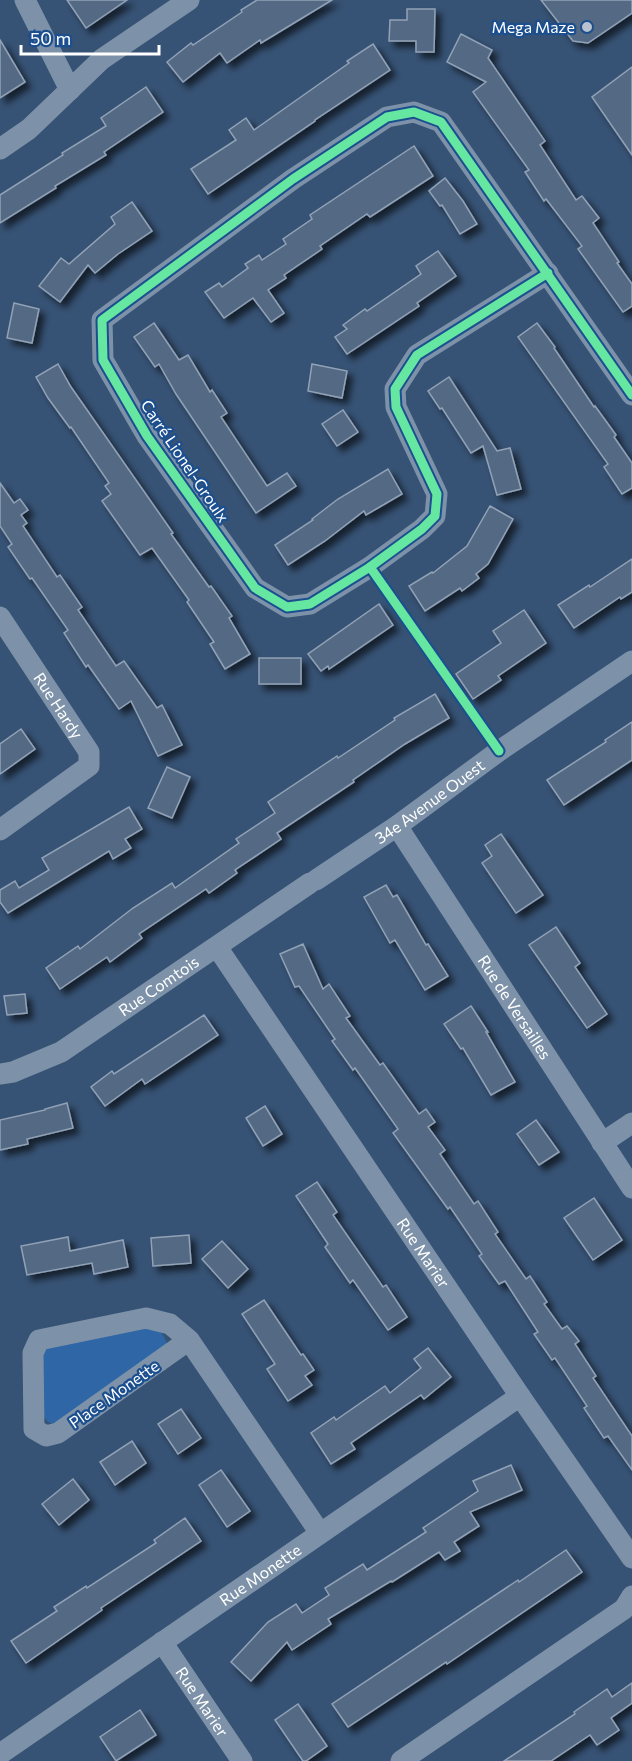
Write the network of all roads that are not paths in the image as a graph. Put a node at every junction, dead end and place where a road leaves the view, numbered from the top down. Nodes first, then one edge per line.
1 (25, 0) edge
2 (189, 0) edge
3 (70, 90) junction
4 (0, 149) edge
5 (548, 273) junction
6 (632, 395) edge
7 (0, 617) edge
8 (632, 661) edge
9 (397, 826) junction
10 (0, 830) edge
11 (313, 882) joint
12 (217, 947) junction
13 (0, 1074) edge
14 (632, 1123) edge
15 (602, 1143) junction
16 (632, 1188) edge
17 (189, 1340) junction
18 (520, 1396) junction
19 (320, 1533) junction
20 (632, 1558) edge
21 (632, 1596) edge
22 (162, 1642) junction
23 (0, 1754) edge
24 (242, 1761) edge
25 (400, 1761) edge

1 - 3 street
2 - 3 street
3 - 4 street
5 - 5 street, Carré Lionel-Groulx
5 - 6 street, Carré Lionel-Groulx
7 - 10 street, Rue Hardy
8 - 9 street, 34e Avenue Ouest
9 - 11 street, 34e Avenue Ouest
9 - 15 street, Rue de Versailles
11 - 12 street, Rue Comtois
12 - 13 street, Rue Comtois
12 - 18 street, Rue Marier
14 - 15 street
15 - 16 street, Rue de Versailles
17 - 17 street, Place Monette
17 - 19 street, Place Monette
18 - 19 street, Rue Monette
18 - 20 street, Rue Marier
19 - 22 street, Rue Monette
21 - 25 street
22 - 23 street, Rue Monette
22 - 24 street, Rue Marier

